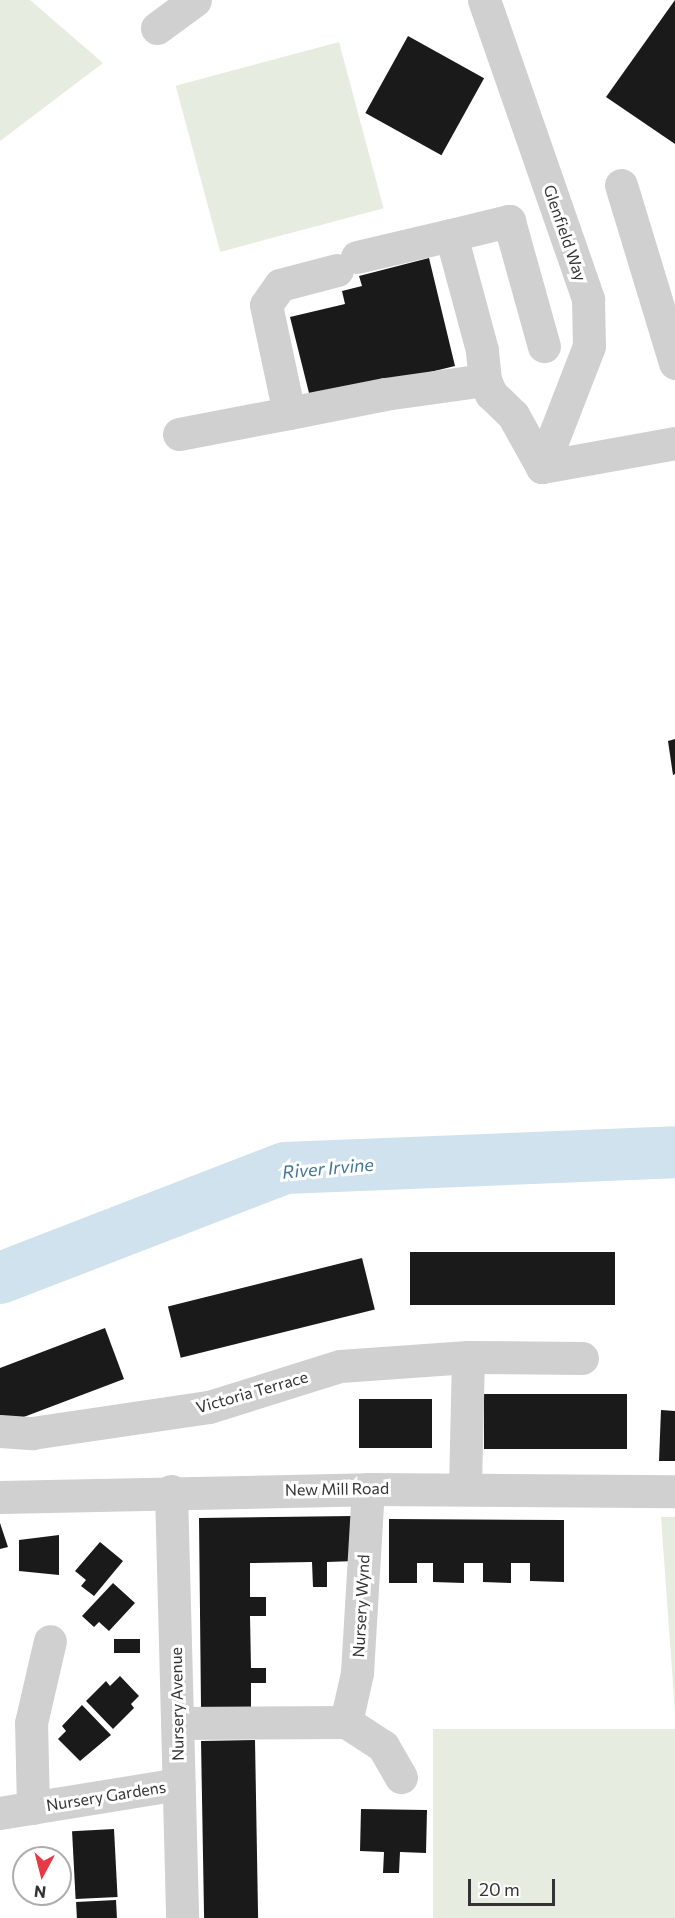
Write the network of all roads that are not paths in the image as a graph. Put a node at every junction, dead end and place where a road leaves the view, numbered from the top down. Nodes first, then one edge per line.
1 (195, 0) edge
2 (484, 0) edge
3 (157, 28) dead end
4 (621, 185) dead end
5 (451, 235) junction
6 (544, 346) dead end
7 (675, 363) edge
8 (485, 380) junction
9 (289, 413) junction
10 (179, 435) dead end
11 (675, 443) edge
12 (542, 467) junction
13 (468, 1356) junction
14 (582, 1358) dead end
15 (0, 1431) edge
16 (465, 1488) junction
17 (368, 1489) junction
18 (171, 1491) junction
19 (675, 1491) edge
20 (0, 1497) edge
21 (50, 1641) dead end
22 (346, 1722) junction
23 (177, 1723) junction
24 (401, 1777) dead end
25 (178, 1784) junction
26 (33, 1808) junction
27 (0, 1813) edge
28 (182, 1918) edge

1 - 3 street
2 - 12 street, Glenfield Way
4 - 7 street
5 - 6 street
5 - 8 street
5 - 9 street
8 - 9 street
8 - 12 street
9 - 10 street
11 - 12 street
13 - 14 street, Victoria Terrace
13 - 15 street, Victoria Terrace
13 - 16 street
16 - 17 street, New Mill Road
16 - 19 street, New Mill Road
17 - 18 street, New Mill Road
17 - 22 street, Nursery Wynd
18 - 20 street, New Mill Road
18 - 23 street, Nursery Avenue
21 - 26 street, Nursery Gardens
22 - 23 street
22 - 24 street
23 - 25 street, Nursery Avenue
25 - 26 street, Nursery Gardens
25 - 28 street, Nursery Avenue
26 - 27 street, Nursery Gardens

